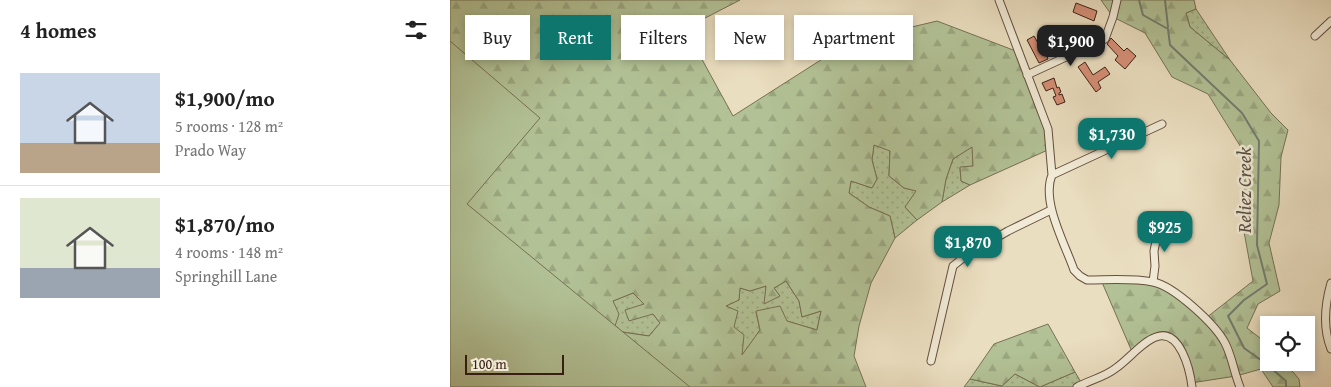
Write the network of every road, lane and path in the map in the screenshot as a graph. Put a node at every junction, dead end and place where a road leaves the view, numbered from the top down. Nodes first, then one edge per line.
1 (999, 0) edge
2 (1118, 0) edge
3 (1331, 21) edge
4 (1315, 36) dead end
5 (1027, 75) junction
6 (1162, 124) dead end
7 (1052, 175) junction
8 (1051, 210) junction
9 (1187, 227) dead end
10 (1153, 282) junction
11 (1331, 283) edge
12 (1331, 350) edge
13 (931, 361) dead end
14 (1078, 387) edge
15 (1192, 387) edge
16 (1240, 387) edge

1 - 5 street
2 - 5 street
3 - 4 street
5 - 7 street
6 - 7 street
7 - 8 street
8 - 10 street
8 - 13 street
9 - 10 street
10 - 16 street
11 - 12 street
14 - 15 street

